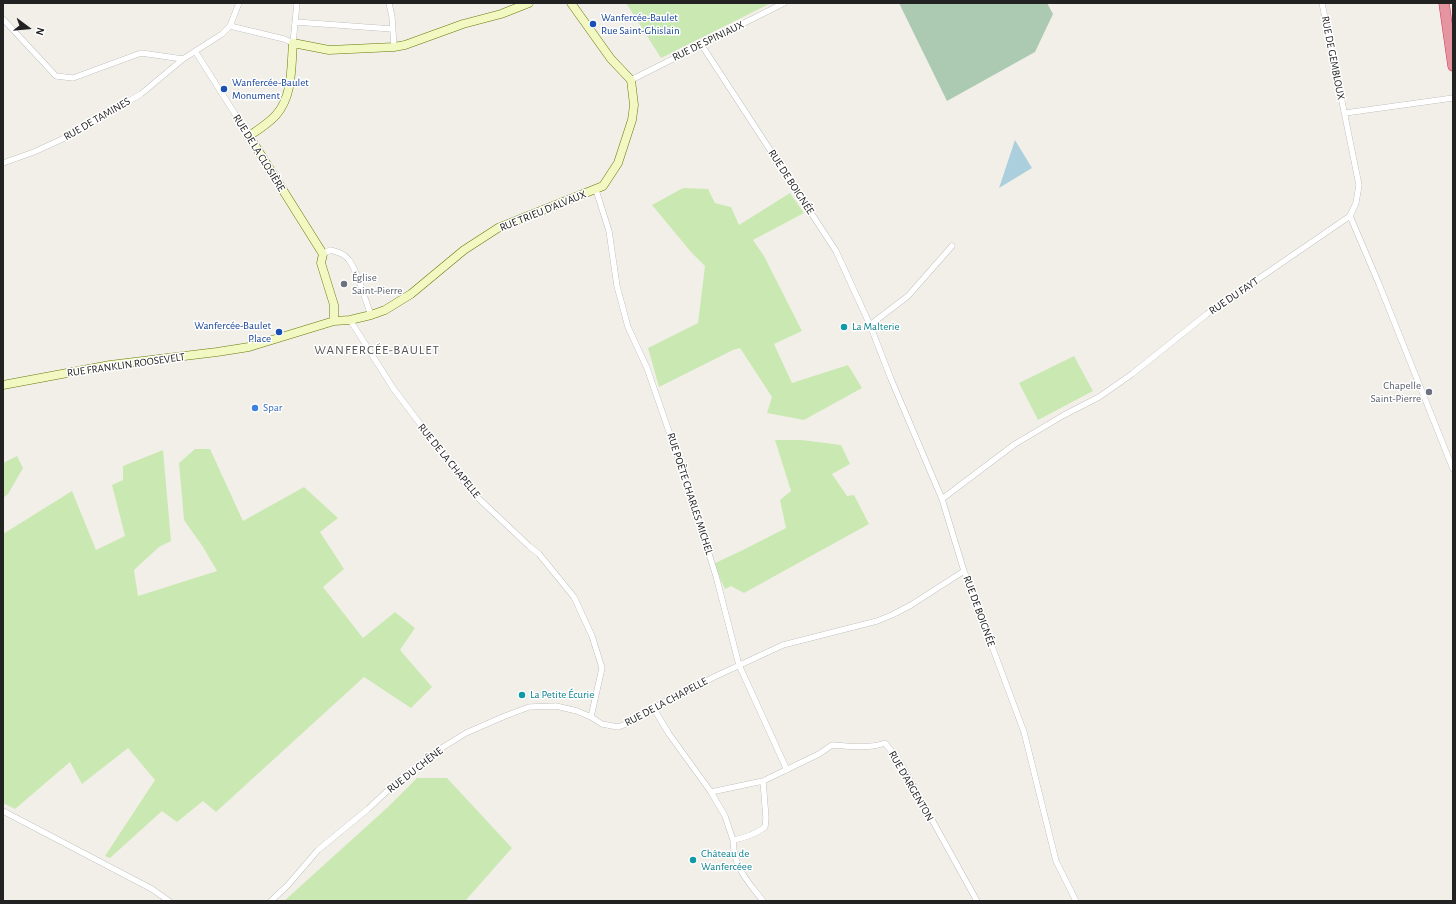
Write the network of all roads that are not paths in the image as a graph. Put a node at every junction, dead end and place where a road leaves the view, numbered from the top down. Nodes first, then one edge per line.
1 (239, 3) edge
2 (297, 3) edge
3 (389, 3) edge
4 (529, 3) edge
5 (571, 3) edge
6 (784, 3) edge
7 (1322, 3) edge
8 (1444, 3) edge
9 (3, 19) edge
10 (296, 22) junction
11 (230, 26) junction
12 (392, 29) junction
13 (293, 43) junction
14 (701, 44) junction
15 (394, 47) junction
16 (195, 51) junction
17 (183, 60) junction
18 (1453, 66) edge
19 (631, 80) junction
20 (1453, 98) edge
21 (1344, 113) junction
22 (249, 136) junction
23 (3, 163) edge
24 (596, 190) junction
25 (1350, 216) junction
26 (952, 246) dead end
27 (323, 254) junction
28 (371, 315) junction
29 (350, 320) junction
30 (334, 321) junction
31 (870, 325) junction
32 (3, 385) edge
33 (1453, 469) edge
34 (942, 498) junction
35 (964, 571) junction
36 (739, 665) junction
37 (654, 709) junction
38 (591, 717) junction
39 (786, 770) junction
40 (763, 781) junction
41 (711, 792) junction
42 (3, 811) edge
43 (733, 840) junction
44 (169, 901) edge
45 (271, 901) edge
46 (763, 901) edge
47 (977, 901) edge
48 (1076, 901) edge

1 - 11 street
2 - 10 street
3 - 12 street
4 - 15 main road
5 - 19 main road
6 - 14 street, RUE DE SPINIAUX
7 - 21 street, RUE DE GEMBLOUX
8 - 18 highway
9 - 17 street
10 - 12 street
10 - 13 street
11 - 13 street
11 - 16 street, RUE DE TAMINES
12 - 15 street
13 - 15 main road
13 - 22 main road
14 - 19 street, RUE DE SPINIAUX
14 - 31 street, RUE DE BOIGNÉE
16 - 17 street, RUE DE TAMINES
16 - 22 street, RUE DE LA CLOSIÈRE
17 - 23 street, RUE DE TAMINES
19 - 24 main road, RUE TRIEU D'ALVAUX
20 - 21 street
21 - 25 street
22 - 27 main road, RUE DE LA CLOSIÈRE
24 - 28 main road, RUE TRIEU D'ALVAUX
24 - 36 street, RUE POÈTE CHARLES MICHEL
25 - 33 street
25 - 34 street, RUE DU FAYT
26 - 31 street
27 - 28 street
27 - 30 main road, RUE DE LA CLOSIÈRE
28 - 29 main road, RUE TRIEU D'ALVAUX
29 - 30 main road, RUE TRIEU D'ALVAUX
29 - 38 street, RUE DE LA CHAPELLE
30 - 32 main road, RUE FRANKLIN ROOSEVELT
31 - 34 street, RUE DE BOIGNÉE
34 - 35 street, RUE DE BOIGNÉE
35 - 36 street, RUE DE LA CHAPELLE
35 - 48 street, RUE DE BOIGNÉE
36 - 37 street, RUE DE LA CHAPELLE
36 - 39 street, RUE POÈTE CHARLES MICHEL
37 - 38 street, RUE DE LA CHAPELLE
37 - 41 street
38 - 45 street, RUE DU CHÊNE
39 - 40 street
39 - 47 street, RUE D'ARGENTON
40 - 41 street
40 - 43 street
41 - 43 street
42 - 44 street
43 - 46 street

